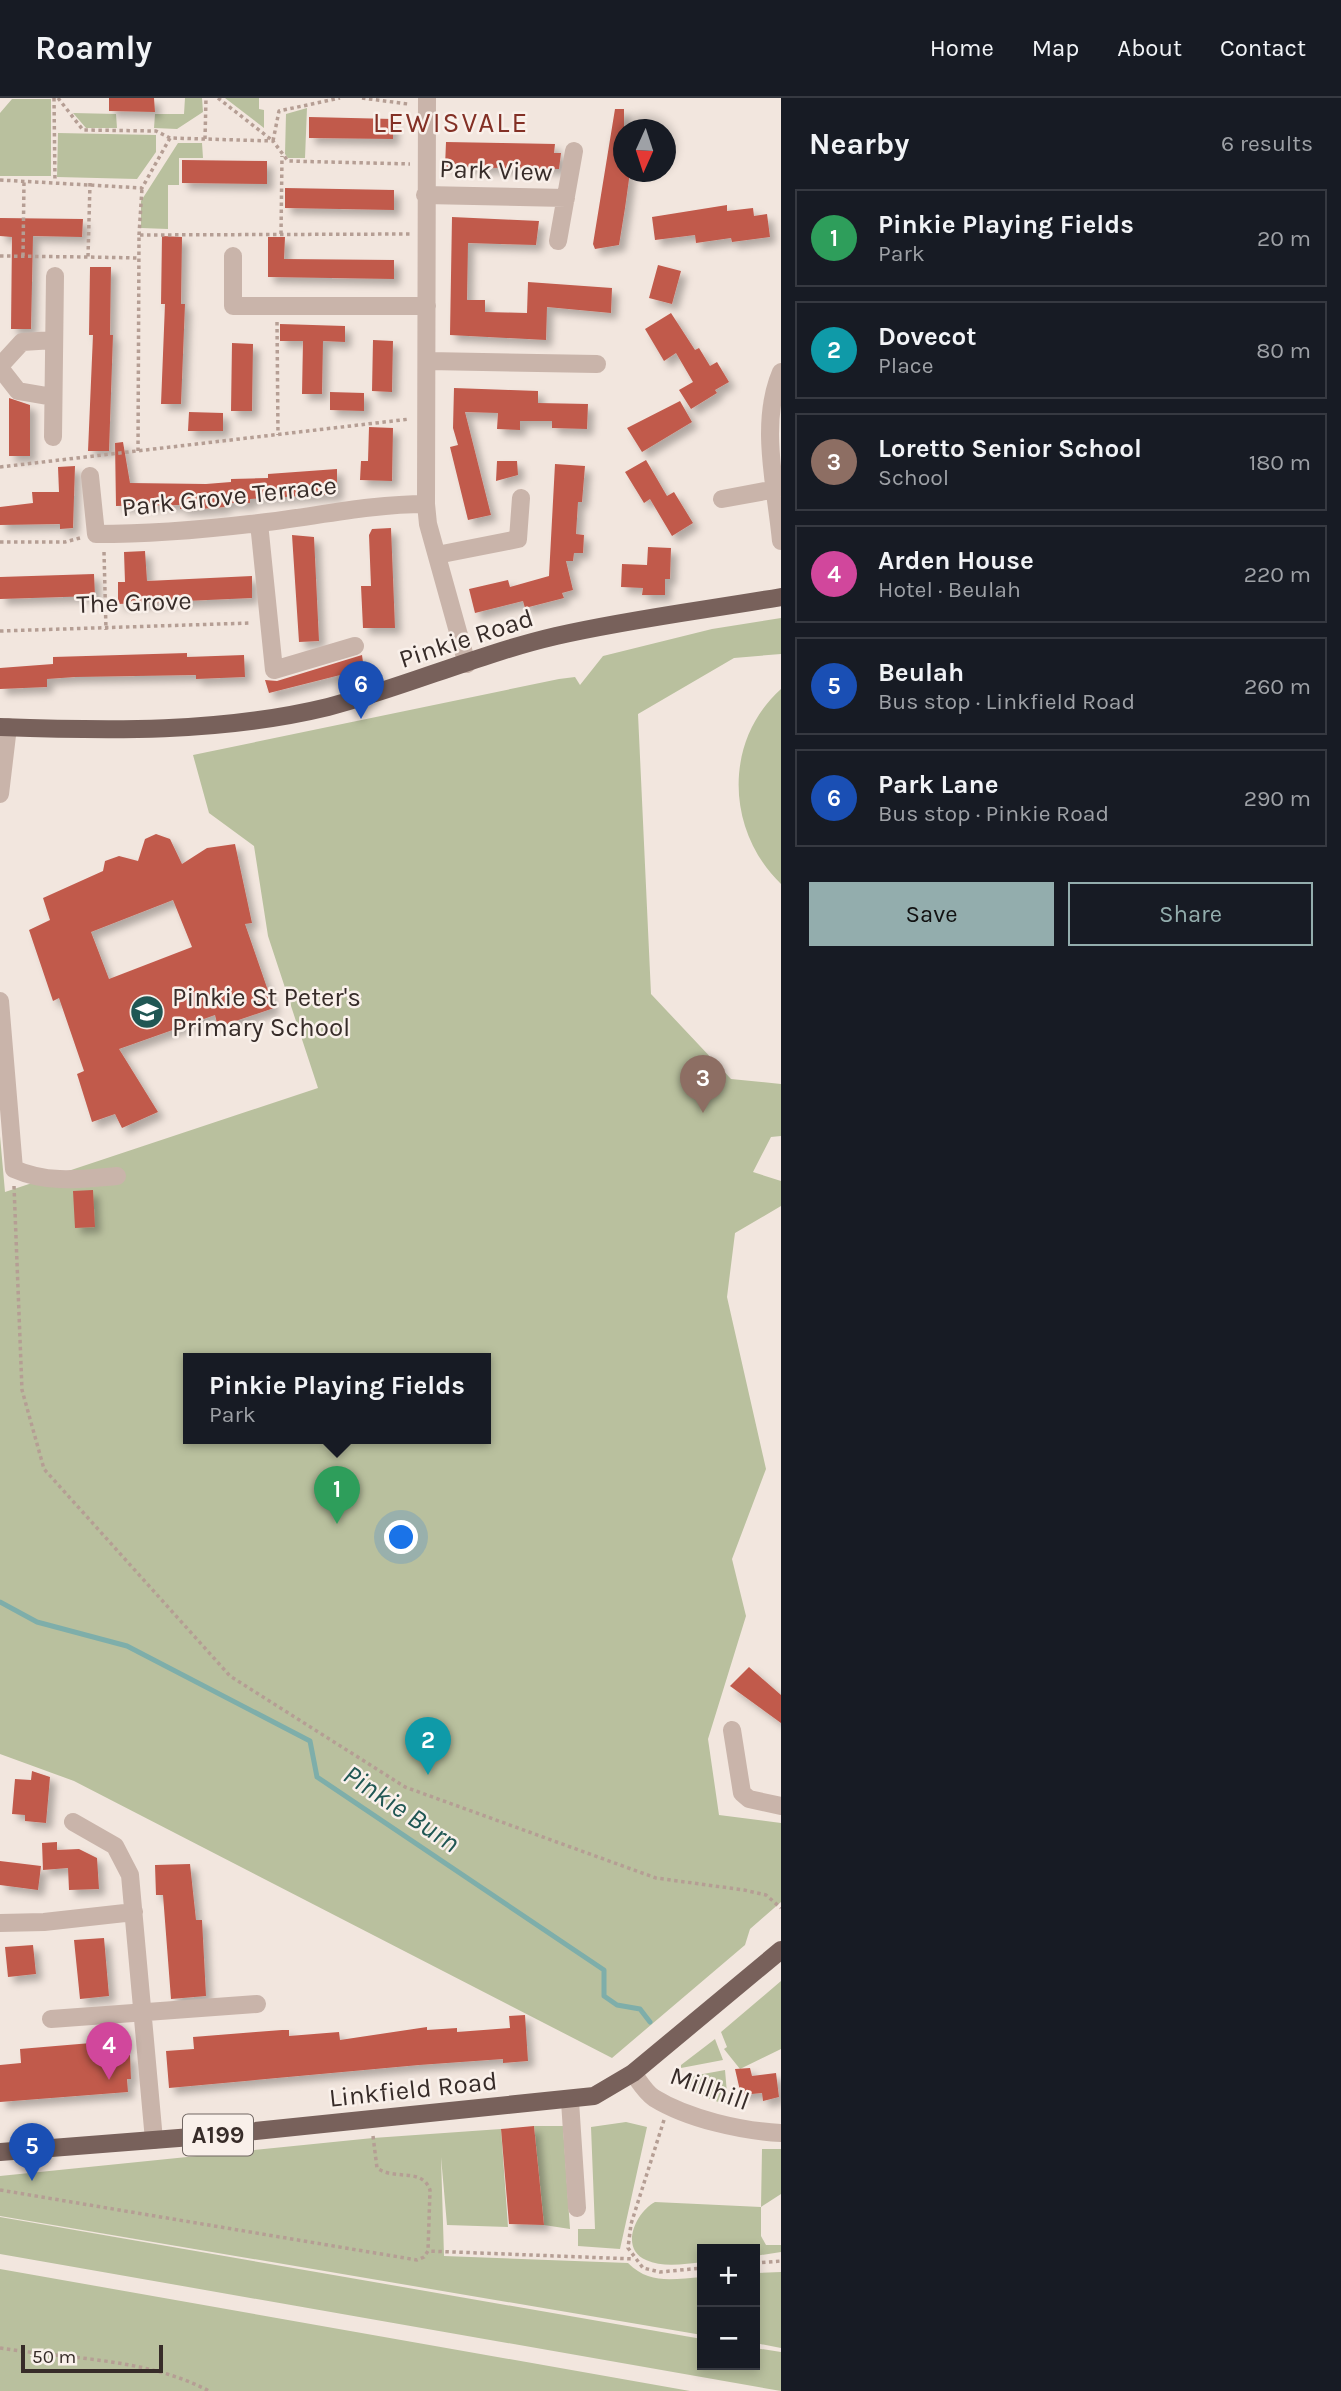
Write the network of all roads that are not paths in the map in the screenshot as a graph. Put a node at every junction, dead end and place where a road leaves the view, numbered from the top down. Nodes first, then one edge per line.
1 (427, 102) edge
2 (574, 151) dead end
3 (425, 195) junction
4 (566, 198) junction
5 (558, 241) dead end
6 (233, 256) dead end
7 (55, 276) dead end
8 (427, 306) junction
9 (54, 340) junction
10 (428, 360) junction
11 (597, 364) dead end
12 (0, 367) edge
13 (781, 372) edge
14 (53, 397) junction
15 (53, 437) dead end
16 (90, 476) dead end
17 (776, 489) junction
18 (521, 498) dead end
19 (722, 499) dead end
20 (426, 504) junction
21 (259, 523) junction
22 (781, 541) edge
23 (437, 555) junction
24 (781, 597) edge
25 (355, 646) dead end
26 (467, 664) junction
27 (4, 727) edge
28 (0, 794) edge
29 (0, 1001) edge
30 (4, 1102) edge
31 (117, 1176) dead end
32 (732, 1730) dead end
33 (781, 1806) edge
34 (74, 1822) dead end
35 (134, 1912) junction
36 (0, 1923) edge
37 (781, 1950) edge
38 (257, 2004) dead end
39 (143, 2014) junction
40 (51, 2020) dead end
41 (633, 2073) junction
42 (570, 2101) junction
43 (781, 2133) edge
44 (153, 2140) junction
45 (0, 2152) edge
46 (577, 2208) dead end

1 - 3 street
2 - 4 street, Park View
3 - 4 street, Park View
3 - 8 street
4 - 5 street, Park View
6 - 8 street
7 - 9 street
8 - 10 street
9 - 12 street
9 - 14 street
10 - 11 street
10 - 20 street
12 - 14 street
13 - 17 street
14 - 15 street
16 - 21 street, Park Grove Terrace
17 - 19 street
17 - 22 street
18 - 23 street
20 - 21 street, Park Grove Terrace
20 - 23 street
21 - 25 street
23 - 26 street
24 - 26 main road, Pinkie Road
26 - 27 main road, Pinkie Road
27 - 28 street
29 - 30 street
30 - 31 street
32 - 33 street
34 - 35 street
35 - 36 street
35 - 39 street
37 - 41 main road, Linkfield Road / A199
38 - 39 street
39 - 40 street
39 - 44 street
41 - 42 main road, Linkfield Road / A199
41 - 43 street, Millhill
42 - 44 main road, Linkfield Road / A199
42 - 46 street
44 - 45 main road, Linkfield Road / A199

